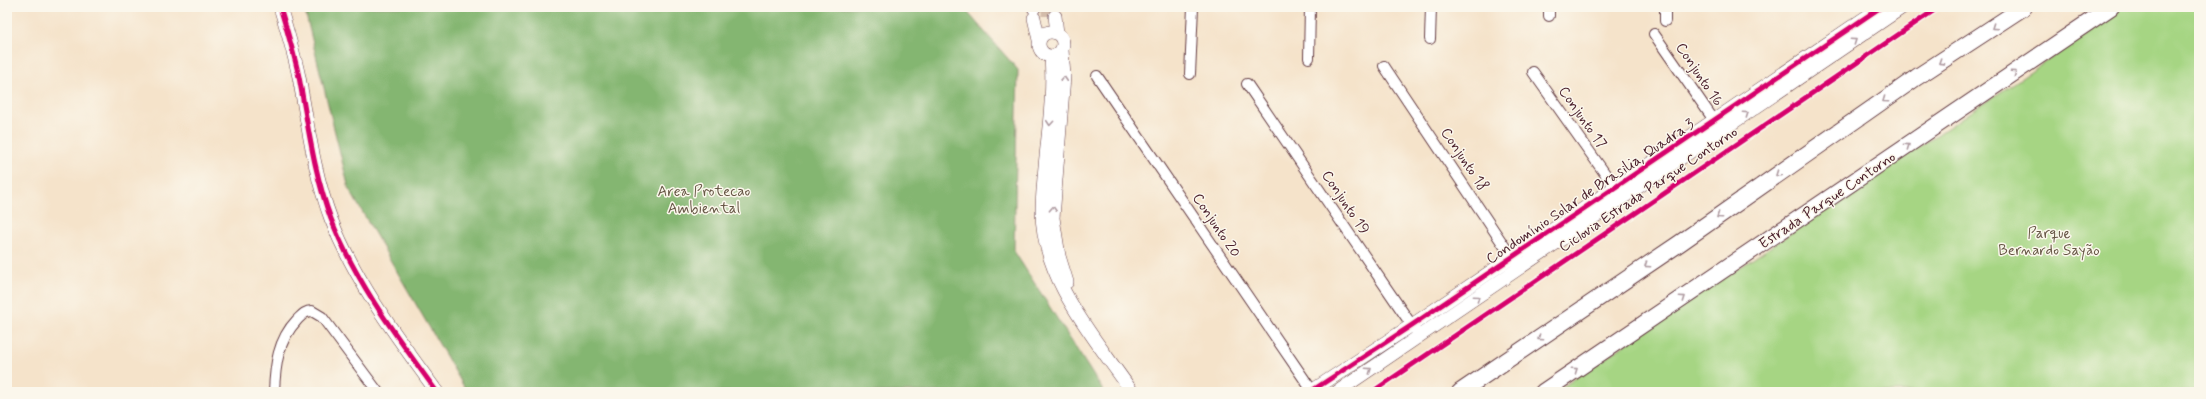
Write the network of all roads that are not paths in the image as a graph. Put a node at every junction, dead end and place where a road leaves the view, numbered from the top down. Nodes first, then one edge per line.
1 (280, 7) edge
2 (1193, 7) edge
3 (1310, 7) edge
4 (1431, 7) edge
5 (1665, 7) edge
6 (1903, 7) edge
7 (2024, 7) edge
8 (2111, 7) edge
9 (1034, 11) tunnel mouth
10 (1880, 13) edge
11 (1052, 16) tunnel mouth
12 (1665, 21) dead end
13 (1054, 33) junction
14 (1654, 34) dead end
15 (1430, 39) dead end
16 (1039, 40) junction
17 (1056, 53) junction
18 (1308, 58) dead end
19 (1384, 66) dead end
20 (1533, 72) dead end
21 (1190, 74) dead end
22 (1097, 76) dead end
23 (1247, 84) dead end
24 (1718, 126) junction
25 (1615, 187) junction
26 (1623, 199) junction
27 (1512, 257) junction
28 (1519, 269) junction
29 (1412, 325) junction
30 (1420, 337) junction
31 (274, 392) edge
32 (378, 392) edge
33 (437, 392) edge
34 (1132, 392) edge
35 (1312, 392) edge
36 (1337, 392) edge
37 (1460, 392) edge
38 (1543, 392) edge

1 - 33 street
2 - 21 street
3 - 18 street
4 - 15 street
5 - 12 street
6 - 10 street, Condomínio Solar de Brasilia, Quadra 3
7 -> 37 main road
38 -> 8 main road, Estrada Parque Contorno
9 - 16 street
10 - 24 street, Condomínio Solar de Brasilia, Quadra 3
11 - 13 street
13 - 16 street
13 - 17 street
14 - 24 street, Conjunto 16
16 - 17 street
17 - 34 street
19 - 27 street, Conjunto 18
20 - 25 street, Conjunto 17
22 - 35 street, Conjunto 20
23 - 29 street, Conjunto 19
24 - 25 street, Condomínio Solar de Brasilia, Quadra 3
24 - 26 street, Condomínio Solar de Brasilia, Quadra 3
25 - 26 street, Conjunto 17
25 - 27 street, Condomínio Solar de Brasilia, Quadra 3
26 - 28 street, Condomínio Solar de Brasilia, Quadra 3
27 - 28 street, Conjunto 18
27 - 29 street, Condomínio Solar de Brasilia, Quadra 3
30 -> 28 street, Condomínio Solar de Brasilia, Quadra 3
29 - 30 street, Conjunto 19
29 - 35 street, Condomínio Solar de Brasilia, Quadra 3
36 -> 30 street, Condomínio Solar de Brasilia, Quadra 3
31 - 32 street

